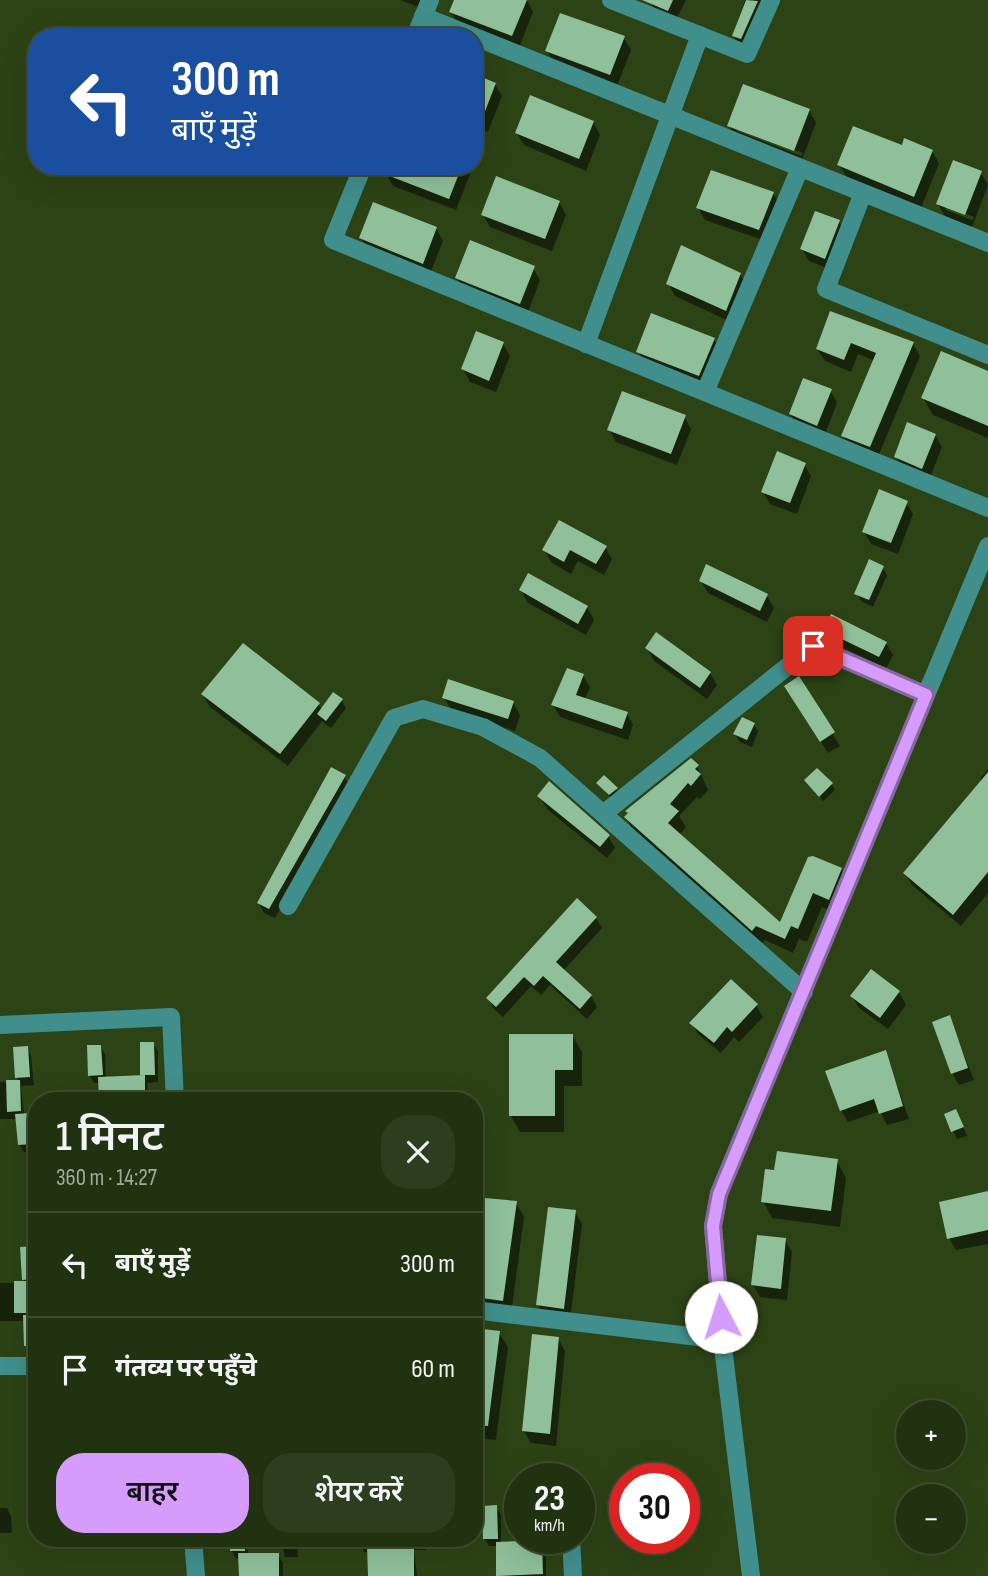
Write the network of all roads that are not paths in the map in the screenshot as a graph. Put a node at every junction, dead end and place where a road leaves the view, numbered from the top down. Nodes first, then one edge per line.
1 (611, 0) edge
2 (771, 0) edge
3 (426, 8) edge
4 (418, 28) edge
5 (472, 28) edge
6 (483, 33) edge
7 (700, 35) junction
8 (670, 115) junction
9 (800, 167) junction
10 (359, 175) edge
11 (863, 193) junction
12 (988, 243) edge
13 (586, 344) junction
14 (988, 355) edge
15 (705, 393) junction
16 (988, 508) edge
17 (988, 546) edge
18 (926, 695) junction
19 (603, 814) junction
20 (288, 906) dead end
21 (804, 992) junction
22 (0, 1025) edge
23 (175, 1092) edge
24 (483, 1311) edge
25 (723, 1340) junction
26 (0, 1366) edge
27 (28, 1366) edge
28 (194, 1547) edge
29 (572, 1554) edge
30 (196, 1576) edge
31 (573, 1576) edge
32 (751, 1576) edge

1 - 7 street
2 - 7 street
3 - 4 street
3 - 5 street
6 - 8 street
7 - 8 street
8 - 9 street
8 - 13 street
9 - 11 street
9 - 15 street
10 - 13 street
11 - 12 street
11 - 14 street
13 - 15 street
15 - 16 street
17 - 18 street
18 - 19 street
18 - 21 street
19 - 20 street
19 - 21 street
21 - 25 street
22 - 23 street
24 - 25 street
25 - 32 street
26 - 27 street
28 - 30 street
29 - 31 street

